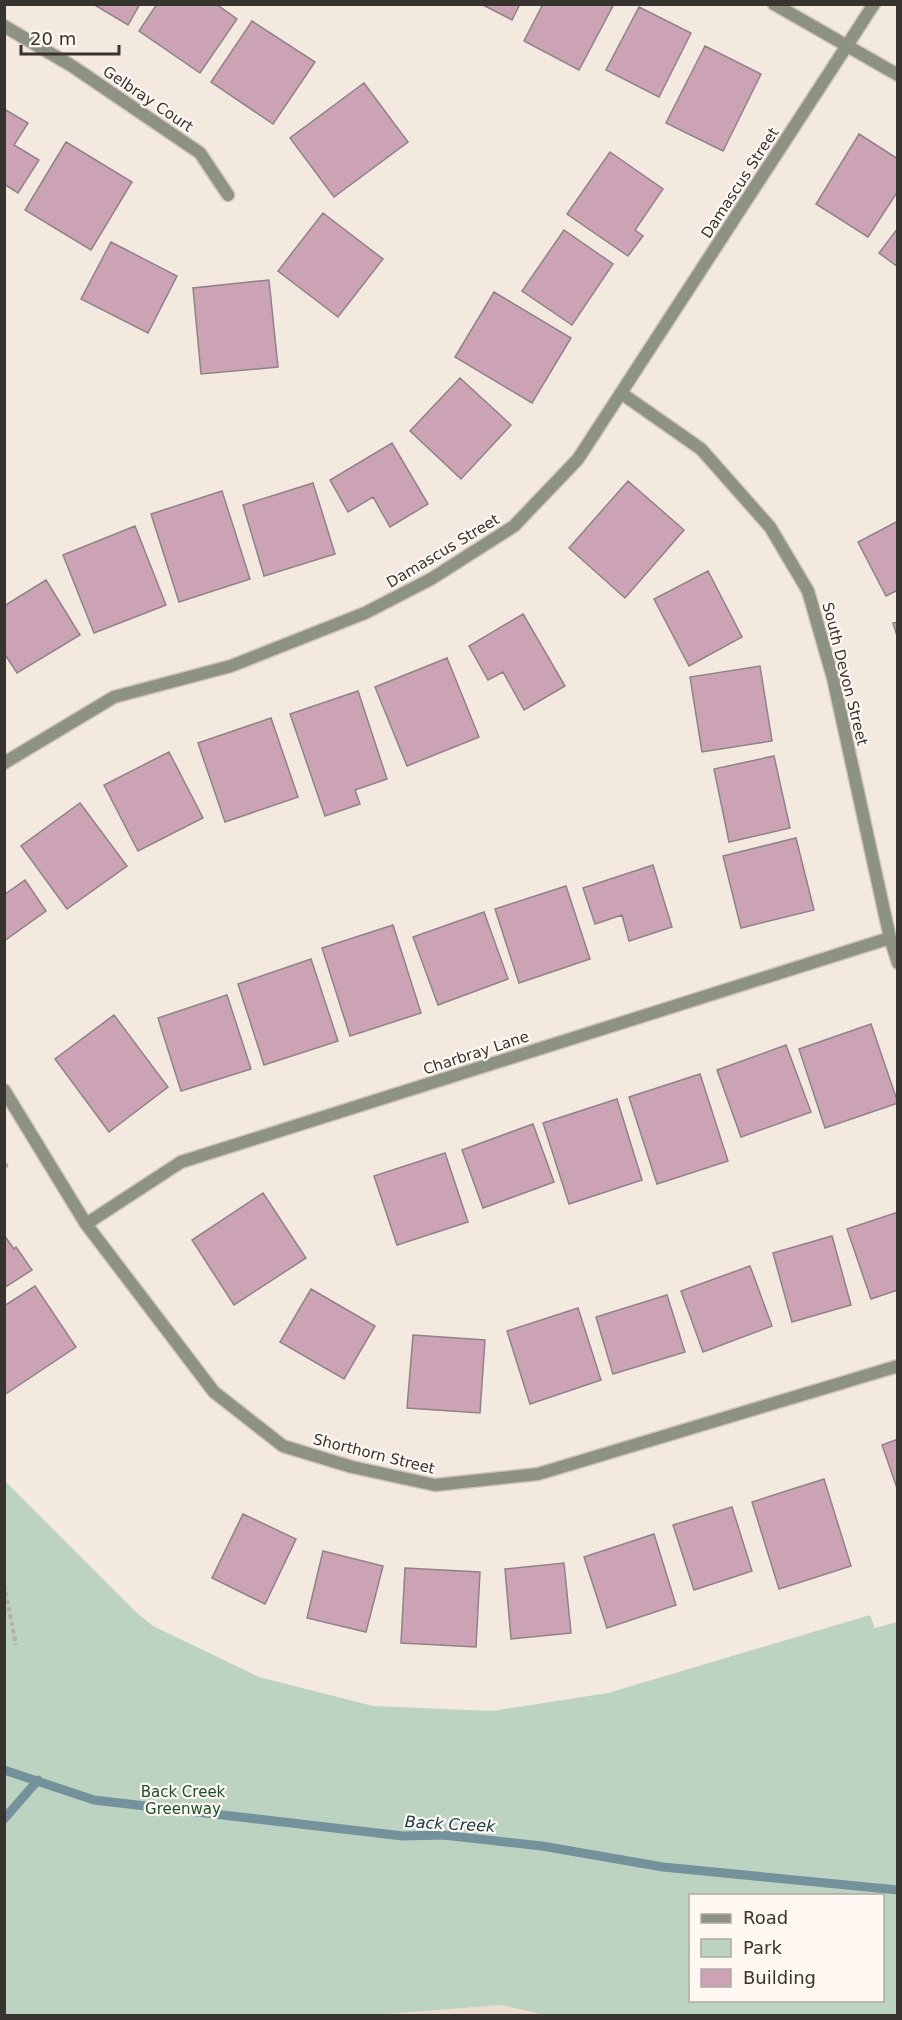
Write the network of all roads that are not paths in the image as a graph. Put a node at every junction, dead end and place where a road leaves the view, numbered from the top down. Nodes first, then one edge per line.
1 (774, 4) edge
2 (874, 4) edge
3 (4, 26) edge
4 (848, 46) junction
5 (897, 75) edge
6 (228, 195) dead end
7 (621, 393) junction
8 (4, 763) edge
9 (890, 938) junction
10 (897, 963) edge
11 (4, 1090) edge
12 (86, 1224) junction
13 (897, 1366) edge

1 - 4 street
2 - 4 street, Damascus Street
3 - 6 street, Gelbray Court
4 - 5 street
4 - 7 street, Damascus Street
7 - 8 street, Damascus Street
7 - 9 street, South Devon Street
9 - 10 street, South Devon Street
9 - 12 street, Charbray Lane
11 - 12 street, Shorthorn Street
12 - 13 street, Shorthorn Street

